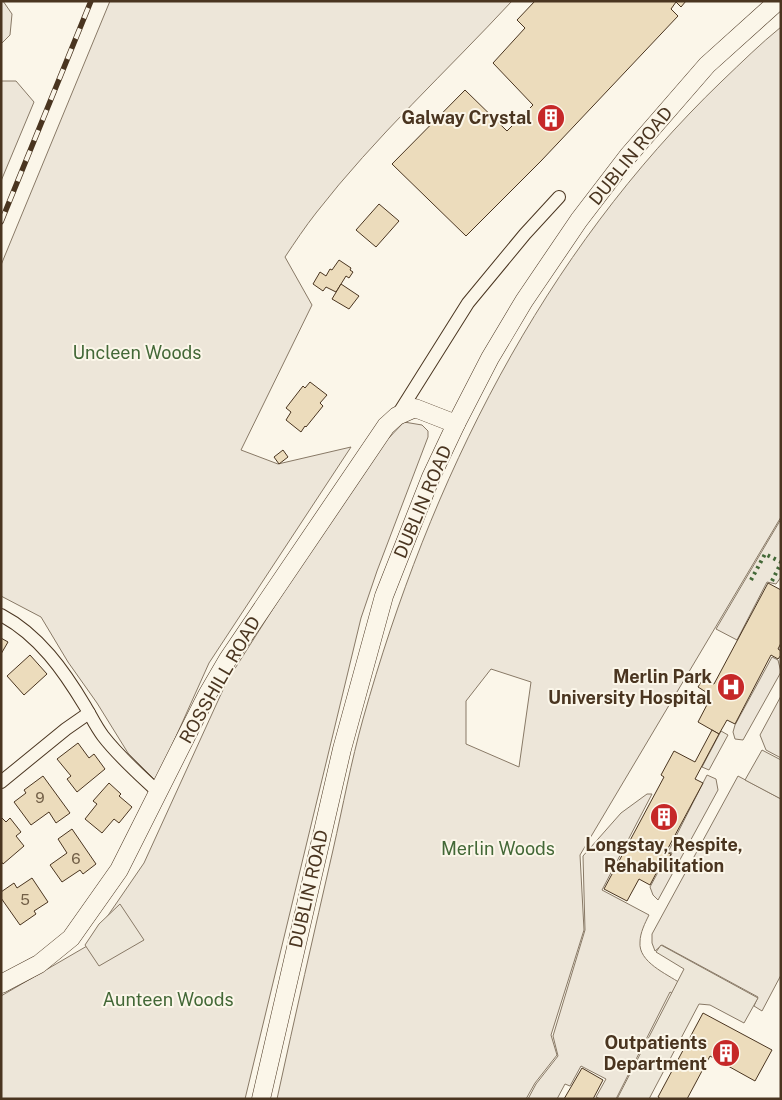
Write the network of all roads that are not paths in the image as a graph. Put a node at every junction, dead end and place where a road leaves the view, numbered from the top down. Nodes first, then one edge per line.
1 (778, 1) edge
2 (559, 197) dead end
3 (397, 416) junction
4 (456, 424) junction
5 (1, 615) edge
6 (89, 713) junction
7 (2, 782) edge
8 (159, 793) junction
9 (1, 984) edge
10 (261, 1099) edge

1 - 4 main road, DUBLIN ROAD
2 - 3 street
3 - 4 main road
3 - 8 main road, ROSSHILL ROAD
4 - 10 main road, DUBLIN ROAD
5 - 6 street
6 - 7 street
6 - 8 street
8 - 9 main road, ROSSHILL ROAD

